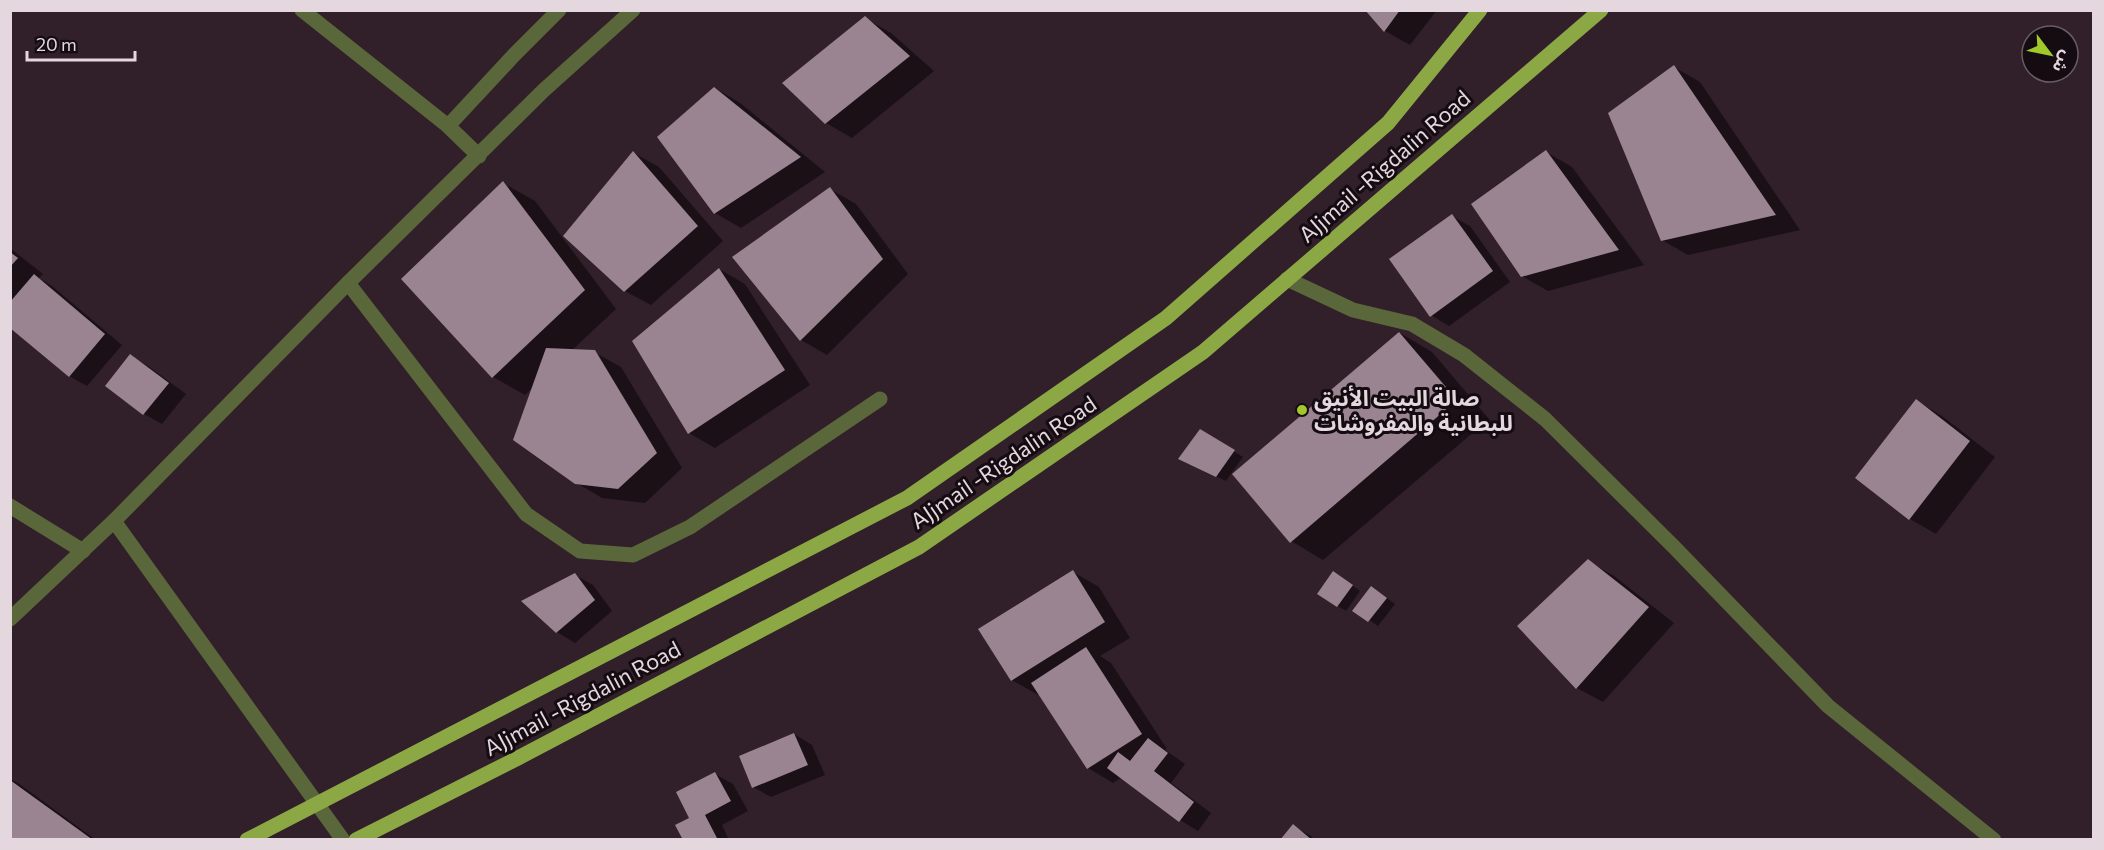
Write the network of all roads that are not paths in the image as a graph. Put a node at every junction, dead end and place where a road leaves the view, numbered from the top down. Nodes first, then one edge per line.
1 (302, 10) edge
2 (559, 10) edge
3 (633, 10) edge
4 (1480, 10) edge
5 (1601, 10) edge
6 (448, 126) junction
7 (479, 156) junction
8 (1287, 279) junction
9 (348, 283) junction
10 (880, 399) dead end
11 (10, 506) edge
12 (114, 521) junction
13 (83, 551) junction
14 (10, 620) edge
15 (316, 804) junction
16 (247, 840) edge
17 (343, 840) edge
18 (356, 840) edge
19 (1994, 840) edge

1 - 6 street
2 - 6 street
3 - 7 street
4 - 15 main road, AJjmail -Rigdalin Road
5 - 8 main road, AJjmail -Rigdalin Road
6 - 7 street
7 - 9 street
8 - 18 main road, AJjmail -Rigdalin Road
8 - 19 street
9 - 10 street
9 - 12 street
11 - 13 street
12 - 13 street
12 - 15 street
13 - 14 street
15 - 16 main road, AJjmail -Rigdalin Road
15 - 17 street

